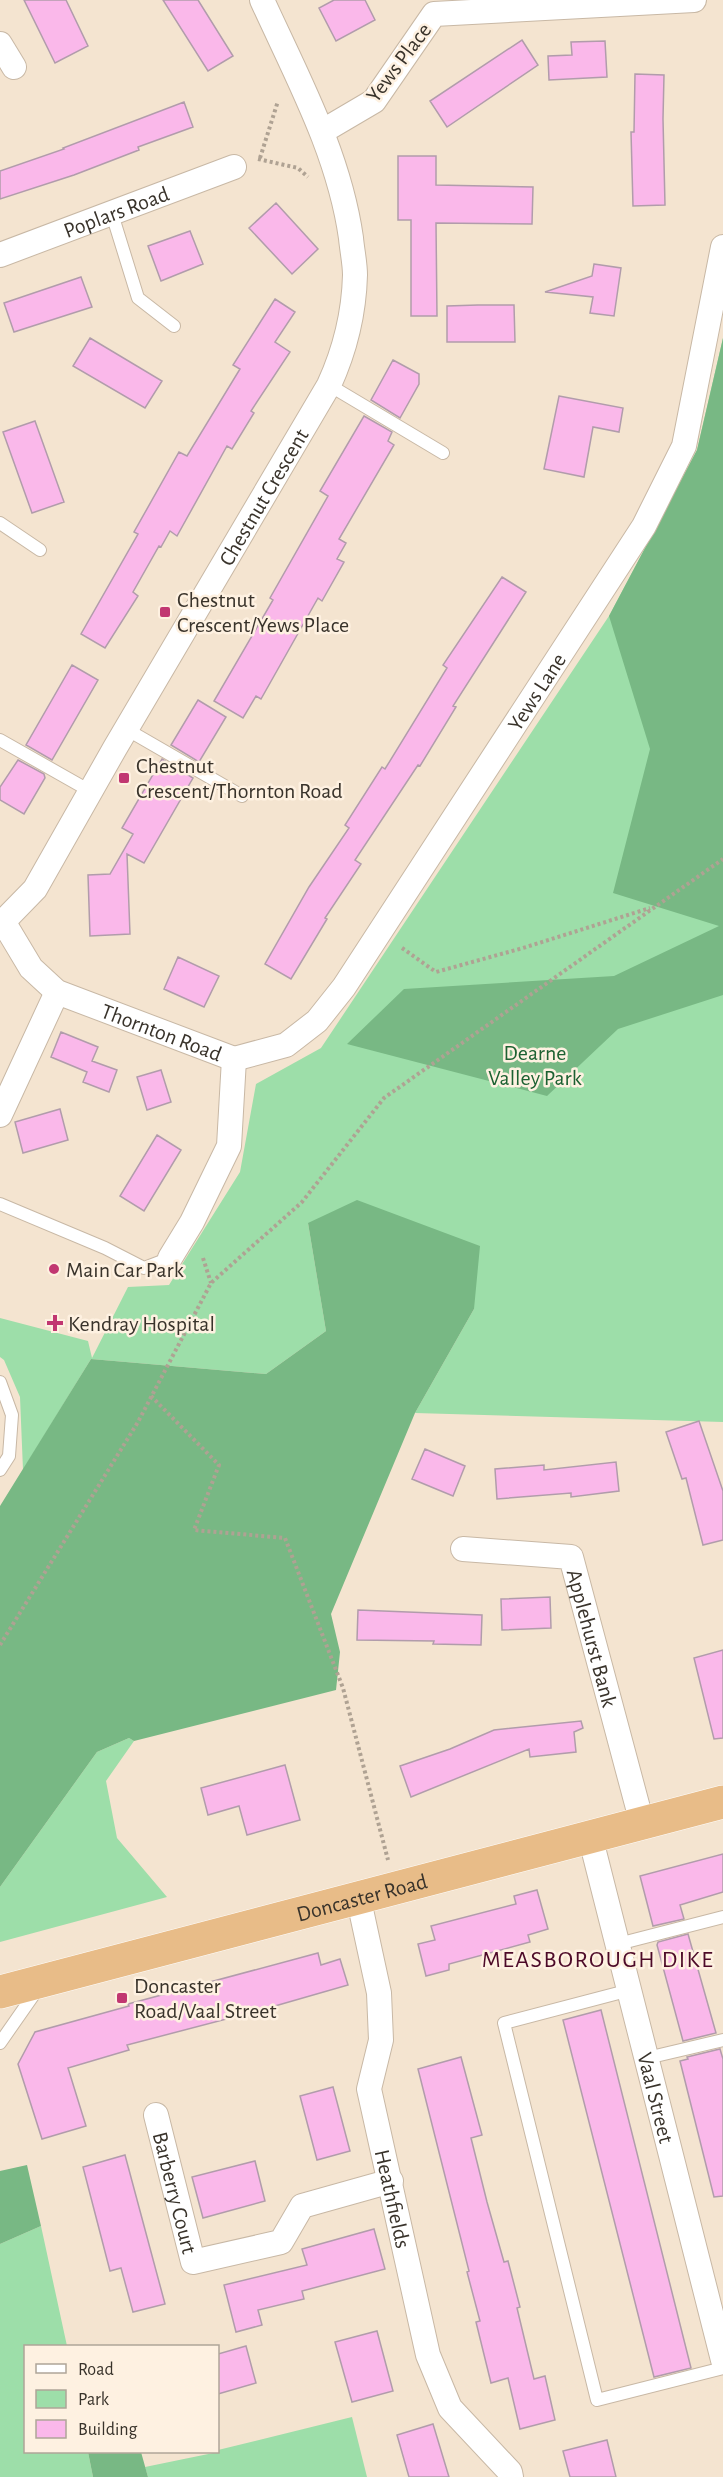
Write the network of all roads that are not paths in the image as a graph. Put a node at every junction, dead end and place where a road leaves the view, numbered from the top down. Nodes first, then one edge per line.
1 (262, 0) edge
2 (694, 0) edge
3 (0, 44) edge
4 (14, 67) dead end
5 (322, 131) junction
6 (234, 167) dead end
7 (112, 214) junction
8 (723, 247) edge
9 (0, 255) edge
10 (174, 326) dead end
11 (329, 385) junction
12 (443, 453) dead end
13 (0, 523) edge
14 (40, 550) dead end
15 (126, 729) junction
16 (0, 740) edge
17 (90, 791) junction
18 (242, 796) dead end
19 (2, 924) edge
20 (57, 992) junction
21 (234, 1059) junction
22 (0, 1115) edge
23 (0, 1204) edge
24 (170, 1258) joint
25 (0, 1382) edge
26 (0, 1470) edge
27 (463, 1549) dead end
28 (723, 1802) edge
29 (642, 1823) junction
30 (590, 1836) junction
31 (358, 1896) junction
32 (723, 1917) edge
33 (618, 1944) junction
34 (43, 1982) junction
35 (630, 1990) junction
36 (0, 1992) edge
37 (723, 2040) edge
38 (0, 2043) edge
39 (647, 2058) junction
40 (156, 2115) dead end
41 (391, 2181) junction
42 (723, 2360) edge
43 (723, 2368) edge
44 (511, 2477) edge

1 - 5 street, Chestnut Crescent
2 - 5 street, Yews Place
3 - 4 street
5 - 11 street, Chestnut Crescent
6 - 7 street, Poplars Road
7 - 9 street, Poplars Road
7 - 10 lane
8 - 21 street, Yews Lane
11 - 12 lane
11 - 15 street, Chestnut Crescent
13 - 14 lane
15 - 17 street, Chestnut Crescent
15 - 18 lane
16 - 17 lane
17 - 19 street, Chestnut Crescent
19 - 20 street, Thornton Road
20 - 21 street, Thornton Road
20 - 22 street
21 - 24 street, Thornton Road
23 - 24 lane
25 - 26 lane
27 - 29 street, Applehurst Bank
28 - 29 highway, Doncaster Road
29 - 30 highway, Doncaster Road
30 - 31 highway, Doncaster Road
30 - 33 street, Vaal Street
31 - 34 highway, Doncaster Road
31 - 41 street, Heathfields
32 - 33 lane
33 - 35 street, Vaal Street
34 - 36 highway, Doncaster Road
34 - 38 lane
35 - 39 street, Vaal Street
35 - 43 lane
37 - 39 lane
39 - 42 street, Vaal Street
40 - 41 street, Barberry Court
41 - 44 street, Heathfields

